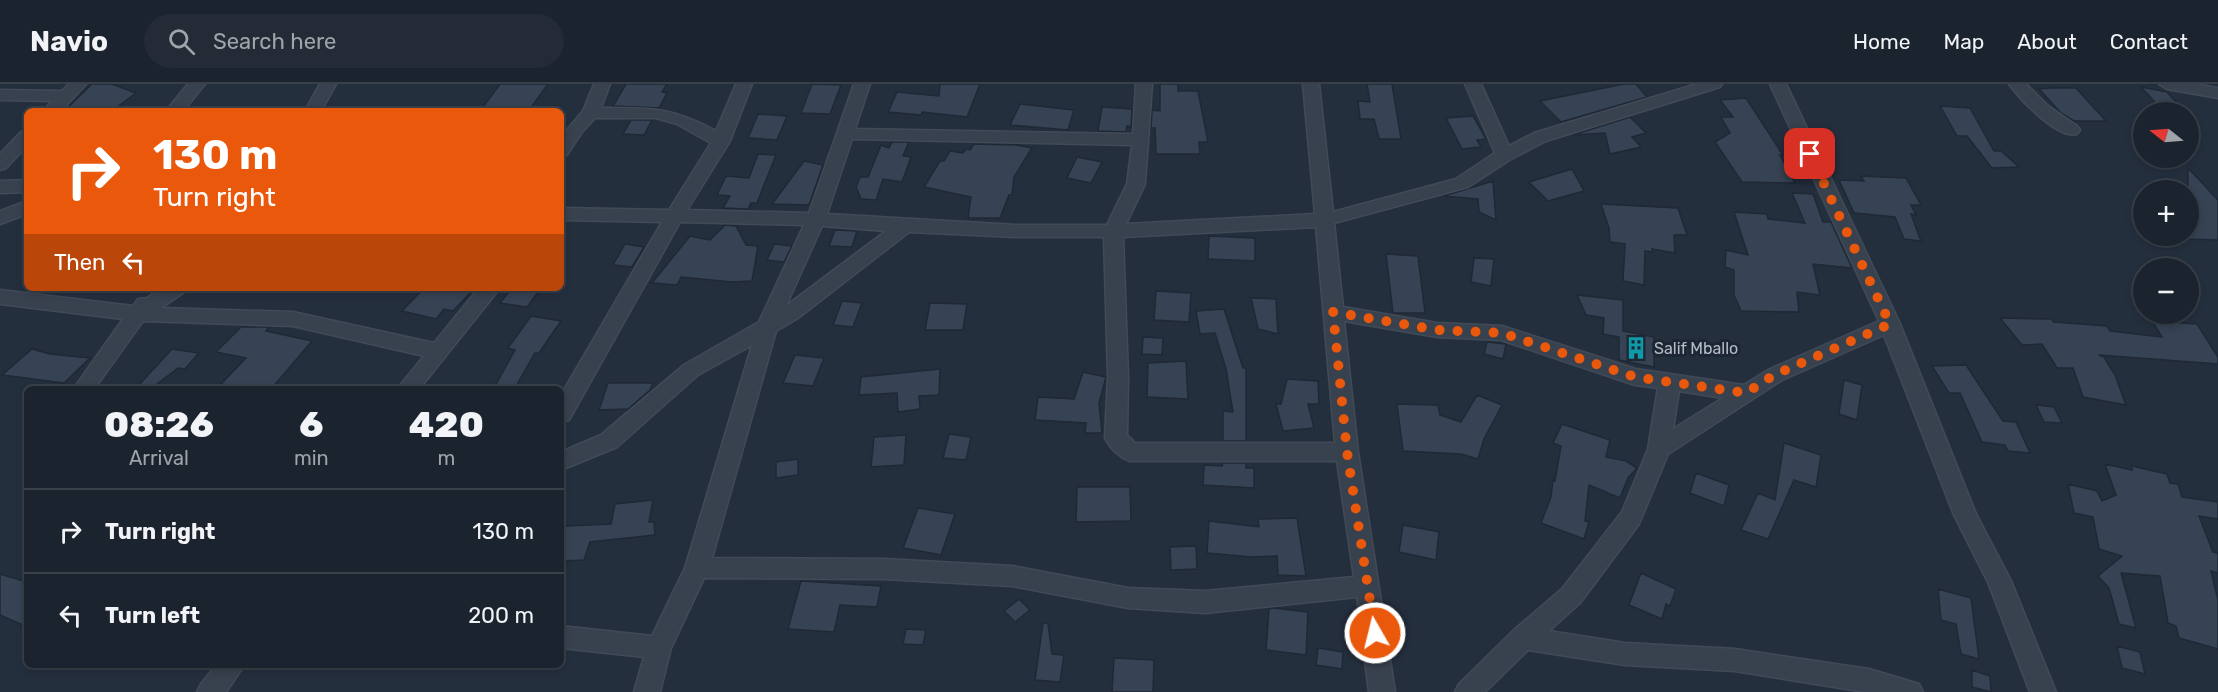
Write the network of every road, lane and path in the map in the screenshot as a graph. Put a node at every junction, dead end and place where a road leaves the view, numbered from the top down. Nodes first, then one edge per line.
1 (197, 84) edge
2 (602, 84) edge
3 (744, 84) edge
4 (862, 84) edge
5 (1144, 84) edge
6 (1311, 84) edge
7 (1473, 84) edge
8 (1714, 84) edge
9 (1778, 84) edge
10 (2017, 84) edge
11 (2167, 84) edge
12 (72, 90) edge
13 (2218, 93) edge
14 (0, 95) edge
15 (321, 97) edge
16 (54, 108) edge
17 (177, 108) edge
18 (332, 108) edge
19 (591, 113) junction
20 (568, 128) edge
21 (2071, 130) dead end
22 (846, 134) junction
23 (24, 139) edge
24 (1141, 140) junction
25 (721, 141) junction
26 (1505, 155) junction
27 (0, 164) edge
28 (24, 186) edge
29 (0, 187) edge
30 (24, 208) edge
31 (564, 214) edge
32 (674, 217) junction
33 (0, 219) edge
34 (816, 219) junction
35 (1324, 220) junction
36 (905, 226) junction
37 (1113, 231) junction
38 (157, 291) edge
39 (172, 291) edge
40 (487, 291) edge
41 (0, 297) edge
42 (1333, 312) junction
43 (137, 314) junction
44 (1890, 324) junction
45 (767, 327) junction
46 (437, 351) junction
47 (1670, 382) junction
48 (86, 386) edge
49 (411, 386) edge
50 (1746, 393) junction
51 (564, 409) edge
52 (1659, 449) junction
53 (1347, 452) junction
54 (564, 460) edge
55 (696, 568) junction
56 (1368, 586) junction
57 (564, 637) edge
58 (1523, 638) junction
59 (659, 648) junction
60 (230, 668) edge
61 (210, 692) edge
62 (647, 692) edge
63 (1382, 692) edge
64 (1468, 692) edge
65 (1910, 692) edge
66 (2043, 692) edge

1 - 17 street
2 - 19 street
3 - 25 street
4 - 22 street
5 - 24 street
6 - 35 street
7 - 26 street
8 - 26 street
9 - 44 street
10 - 21 street
11 - 13 street
12 - 14 street
12 - 16 street
15 - 18 street
19 - 20 street
19 - 25 street
22 - 24 street
22 - 34 street
23 - 27 street
24 - 37 street
25 - 32 street
26 - 35 street
28 - 29 street
30 - 33 street
31 - 32 street
32 - 34 street
32 - 51 street
34 - 36 street
34 - 45 street
35 - 37 street
35 - 42 street
36 - 37 street
36 - 45 street
37 - 53 street
38 - 43 street
39 - 43 street
40 - 46 street
41 - 43 street
42 - 47 street
42 - 53 street
43 - 46 street
43 - 48 street
44 - 50 street
44 - 66 street
45 - 54 street
45 - 55 street
46 - 49 street
47 - 50 street
47 - 52 street
50 - 52 street
52 - 58 street
53 - 56 street
55 - 56 street
55 - 59 street
56 - 63 street
57 - 59 street
58 - 64 street
58 - 65 street
59 - 62 street
60 - 61 street

